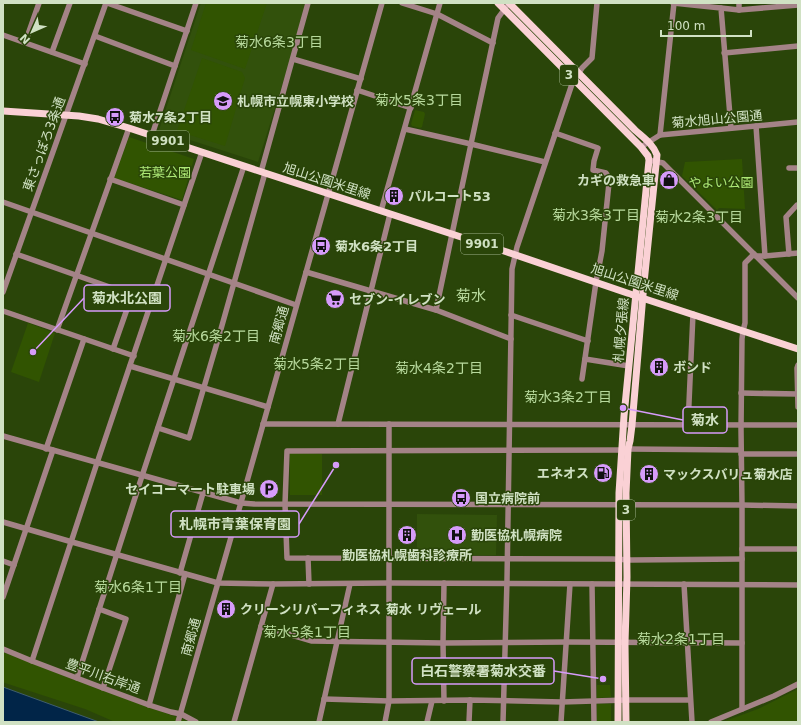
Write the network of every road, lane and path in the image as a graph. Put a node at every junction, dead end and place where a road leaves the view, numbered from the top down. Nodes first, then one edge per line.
1 (39, 3) edge
2 (70, 3) edge
3 (107, 3) edge
4 (196, 3) edge
5 (308, 3) edge
6 (382, 3) edge
7 (402, 3) edge
8 (440, 3) edge
9 (498, 3) edge
10 (509, 3) edge
11 (597, 3) edge
12 (674, 3) edge
13 (739, 3) edge
14 (798, 5) edge
15 (721, 8) junction
16 (504, 10) junction
17 (739, 10) junction
18 (437, 14) junction
19 (186, 31) junction
20 (3, 35) edge
21 (95, 36) junction
22 (25, 43) junction
23 (493, 43) junction
24 (798, 46) edge
25 (52, 52) junction
26 (724, 52) junction
27 (293, 59) junction
28 (84, 64) junction
29 (175, 66) junction
30 (578, 72) junction
31 (361, 79) junction
32 (574, 79) junction
33 (357, 90) junction
34 (411, 108) junction
35 (3, 110) edge
36 (66, 115) junction
37 (798, 122) edge
38 (756, 126) junction
39 (129, 128) junction
40 (730, 128) junction
41 (405, 129) junction
42 (555, 133) junction
43 (152, 135) junction
44 (660, 135) junction
45 (649, 142) junction
46 (471, 144) junction
47 (641, 147) junction
48 (202, 152) junction
49 (649, 160) junction
50 (545, 162) junction
51 (657, 162) junction
52 (244, 166) junction
53 (790, 168) dead end
54 (798, 168) edge
55 (263, 173) junction
56 (110, 179) junction
57 (328, 194) junction
58 (3, 202) edge
59 (184, 205) junction
60 (798, 205) edge
61 (381, 211) junction
62 (31, 212) junction
63 (390, 214) junction
64 (90, 233) junction
65 (451, 234) junction
66 (798, 253) edge
67 (16, 254) junction
68 (789, 254) junction
69 (515, 255) junction
70 (755, 255) junction
71 (764, 256) junction
72 (166, 259) junction
73 (306, 272) junction
74 (209, 274) junction
75 (76, 275) junction
76 (596, 282) junction
77 (234, 283) junction
78 (370, 290) junction
79 (3, 292) edge
80 (132, 295) junction
81 (636, 296) junction
82 (643, 298) junction
83 (798, 298) edge
84 (152, 302) junction
85 (296, 305) junction
86 (436, 310) junction
87 (3, 311) edge
88 (693, 314) junction
89 (511, 315) junction
90 (57, 330) junction
91 (743, 331) junction
92 (84, 339) junction
93 (511, 339) junction
94 (588, 341) junction
95 (113, 349) junction
96 (798, 349) edge
97 (134, 356) junction
98 (585, 359) junction
99 (798, 365) edge
100 (130, 366) junction
101 (629, 366) junction
102 (174, 379) junction
103 (582, 379) dead end
104 (204, 388) junction
105 (741, 393) junction
106 (797, 394) edge
107 (268, 407) junction
108 (798, 407) edge
109 (263, 424) junction
110 (338, 424) junction
111 (389, 424) junction
112 (510, 425) junction
113 (623, 425) junction
114 (632, 425) junction
115 (688, 425) junction
116 (741, 425) junction
117 (798, 425) edge
118 (158, 428) junction
119 (3, 436) edge
120 (46, 449) junction
121 (509, 449) junction
122 (625, 449) junction
123 (53, 450) junction
124 (389, 451) junction
125 (741, 452) junction
126 (798, 454) edge
127 (97, 463) junction
128 (142, 476) junction
129 (203, 493) junction
130 (241, 503) junction
131 (286, 504) junction
132 (390, 504) junction
133 (509, 504) junction
134 (622, 504) junction
135 (742, 505) junction
136 (798, 506) edge
137 (3, 522) edge
138 (27, 528) junction
139 (72, 542) junction
140 (742, 549) junction
141 (798, 549) edge
142 (116, 554) junction
143 (308, 558) junction
144 (389, 558) junction
145 (508, 559) junction
146 (618, 559) junction
147 (626, 559) junction
148 (742, 559) junction
149 (3, 561) edge
150 (14, 565) junction
151 (183, 573) junction
152 (218, 583) junction
153 (389, 583) junction
154 (444, 583) junction
155 (273, 584) junction
156 (309, 584) junction
157 (350, 584) junction
158 (507, 584) junction
159 (570, 584) junction
160 (592, 584) junction
161 (618, 584) junction
162 (626, 584) junction
163 (684, 584) junction
164 (742, 584) junction
165 (798, 585) edge
166 (3, 597) edge
167 (99, 609) junction
168 (261, 626) junction
169 (337, 642) junction
170 (389, 642) junction
171 (567, 642) junction
172 (443, 643) junction
173 (593, 643) junction
174 (622, 643) junction
175 (687, 643) junction
176 (742, 643) junction
177 (505, 644) junction
178 (3, 649) edge
179 (32, 661) junction
180 (76, 678) junction
181 (798, 684) edge
182 (103, 688) junction
183 (324, 699) junction
184 (470, 700) junction
185 (504, 700) junction
186 (618, 700) junction
187 (626, 700) junction
188 (690, 700) junction
189 (389, 701) junction
190 (432, 701) junction
191 (444, 701) junction
192 (562, 702) junction
193 (593, 702) junction
194 (149, 705) junction
195 (742, 709) junction
196 (180, 714) junction
197 (179, 721) edge
198 (196, 722) edge
199 (234, 722) edge
200 (319, 722) edge
201 (385, 722) edge
202 (427, 722) edge
203 (469, 722) edge
204 (503, 722) edge
205 (561, 722) edge
206 (594, 722) edge
207 (618, 722) edge
208 (626, 722) edge
209 (692, 722) edge
210 (711, 722) edge

1 - 22 street
2 - 25 street
3 - 19 street
3 - 21 street, 東さっぽろ3条通
4 - 19 street
5 - 27 street
6 - 31 street, 南郷通
7 - 18 street
8 - 18 street
9 - 16 main road, 3
10 - 16 street
10 - 30 main road, 札幌夕張線 / 3
11 - 30 street
12 - 15 street
12 - 44 street
13 - 17 street
14 - 17 street
15 - 17 street
15 - 26 street
16 - 23 street
16 - 32 main road, 3
18 - 23 street
18 - 34 street
19 - 29 street
20 - 22 street
21 - 28 street, 東さっぽろ3条通
21 - 29 street
22 - 25 street
23 - 46 street
24 - 26 street
25 - 28 street
26 - 40 street
27 - 31 street
27 - 55 street
28 - 36 street, 東さっぽろ3条通
29 - 43 street
30 - 32 street
30 - 45 main road, 札幌夕張線 / 3
31 - 33 street, 南郷通
32 - 42 street
32 - 47 main road, 3
33 - 34 street
33 - 57 street, 南郷通
34 - 41 street
35 - 36 main road, 旭山公園米里線 / 9901
36 - 39 main road, 旭山公園米里線 / 9901
36 - 62 street, 東さっぽろ3条通
37 - 38 street, 菊水旭山公園通
38 - 40 street, 菊水旭山公園通
38 - 71 street
39 - 43 main road, 旭山公園米里線 / 9901
39 - 56 street
40 - 44 street, 菊水旭山公園通
41 - 46 street
41 - 61 street
42 - 50 street
42 - 76 street
43 - 48 main road, 旭山公園米里線 / 9901
44 - 45 street, 菊水旭山公園通
45 - 47 street, 菊水旭山公園通
45 - 51 main road, 札幌夕張線 / 3
46 - 50 street
46 - 65 street
47 - 49 main road, 3
48 - 52 main road, 旭山公園米里線 / 9901
48 - 59 street
49 - 51 street
49 - 81 main road, 札幌夕張線 / 3
50 - 69 street
51 - 70 street
51 - 82 main road, 札幌夕張線 / 3
52 - 55 main road, 旭山公園米里線 / 9901
52 - 74 street
53 - 54 street
55 - 57 main road, 旭山公園米里線 / 9901
55 - 77 street
56 - 59 street
56 - 64 street
57 - 61 main road, 旭山公園米里線 / 9901
57 - 73 street, 南郷通
58 - 62 street
59 - 72 street
60 - 68 street
61 - 63 main road, 旭山公園米里線 / 9901
62 - 64 street
62 - 67 street, 東さっぽろ3条通
63 - 65 main road, 旭山公園米里線 / 9901
63 - 78 street
64 - 72 street
64 - 75 street
65 - 69 main road, 旭山公園米里線 / 9901
65 - 86 street
66 - 68 street
67 - 75 street
67 - 79 street, 東さっぽろ3条通
68 - 71 street
69 - 76 main road, 旭山公園米里線 / 9901
69 - 89 street
70 - 71 street
70 - 83 street
70 - 91 street
72 - 74 street
72 - 84 street
73 - 78 street
73 - 85 street, 南郷通
74 - 77 street
74 - 102 street
75 - 80 street
75 - 90 street
76 - 81 main road, 旭山公園米里線 / 9901
76 - 94 street
77 - 85 street
77 - 104 street
78 - 86 street
78 - 110 street
80 - 84 street
80 - 95 street
81 - 82 main road, 旭山公園米里線 / 9901
81 - 101 main road, 札幌夕張線 / 3
82 - 88 main road, 旭山公園米里線 / 9901
82 - 114 main road, 札幌夕張線 / 3
84 - 97 street
85 - 107 street, 南郷通
86 - 93 street
87 - 90 street
88 - 91 main road, 旭山公園米里線 / 9901
88 - 115 street
89 - 93 street
89 - 94 street
90 - 92 street
91 - 96 main road, 旭山公園米里線 / 9901
91 - 105 street
92 - 95 street
92 - 120 street
93 - 112 street
94 - 98 street
95 - 97 street
97 - 100 street
98 - 101 street
98 - 103 street
99 - 106 street
100 - 102 street
100 - 127 street
101 - 113 main road, 札幌夕張線 / 3
102 - 104 street
102 - 118 street
104 - 107 street
104 - 118 street
105 - 106 street
105 - 116 street
106 - 108 street
107 - 109 street, 南郷通
109 - 110 street
109 - 130 street, 南郷通
110 - 111 street
111 - 112 street
111 - 124 street
112 - 113 street
112 - 121 street
113 - 114 street
113 - 122 main road, 札幌夕張線 / 3
114 - 115 street
114 - 122 main road, 札幌夕張線 / 3
115 - 116 street
116 - 117 street
116 - 125 street
118 - 128 street
119 - 120 street
120 - 123 street
121 - 122 street
121 - 124 street
121 - 133 street
122 - 125 street
122 - 134 main road, 札幌夕張線 / 3
123 - 127 street
123 - 138 street
124 - 131 street
124 - 132 street
125 - 126 street
125 - 135 street
127 - 128 street
127 - 139 street
128 - 129 street
128 - 142 street
129 - 130 street
129 - 151 street
130 - 131 street
130 - 152 street, 南郷通
131 - 132 street
131 - 143 street
132 - 133 street
132 - 144 street
133 - 134 street
133 - 145 street
134 - 135 street
134 - 146 main road, 札幌夕張線 / 3
134 - 147 main road, 札幌夕張線 / 3
135 - 136 street
135 - 140 street
137 - 138 street
138 - 139 street
138 - 150 street
139 - 142 street
139 - 179 street
140 - 141 street
140 - 148 street
142 - 151 street
142 - 167 street
143 - 144 street
143 - 156 street
144 - 145 street
144 - 153 street
145 - 146 street
145 - 158 street
146 - 147 street
146 - 161 main road, 札幌夕張線 / 3
147 - 148 street
147 - 162 main road, 札幌夕張線 / 3
148 - 164 street
149 - 150 street
150 - 166 street
151 - 152 street
151 - 194 street
152 - 155 street
152 - 196 street, 南郷通
153 - 154 street
153 - 157 street
153 - 170 street
154 - 158 street
154 - 172 street
155 - 156 street
155 - 168 street
156 - 157 street
157 - 169 street
158 - 159 street
158 - 177 street
159 - 160 street
159 - 171 street
160 - 161 street
160 - 173 street
161 - 162 street
161 - 174 main road, 札幌夕張線 / 3
162 - 163 street
162 - 174 main road, 札幌夕張線 / 3
163 - 164 street
163 - 175 street
164 - 165 street
164 - 176 street
167 - 180 street
167 - 182 street
168 - 169 street
168 - 199 street
169 - 170 street
169 - 183 street
170 - 172 street
170 - 189 street
171 - 173 street
171 - 177 street
171 - 192 street
172 - 177 street
172 - 191 street
173 - 174 street
173 - 193 street
174 - 175 street
174 - 186 main road, 札幌夕張線 / 3
174 - 187 main road, 札幌夕張線 / 3
175 - 176 street
175 - 188 street
176 - 195 street
177 - 185 street
178 - 179 street, 豊平川右岸通
179 - 180 street, 豊平川右岸通
180 - 182 street, 豊平川右岸通
181 - 195 street
182 - 194 street, 豊平川右岸通
183 - 189 street
183 - 200 street
184 - 185 street
184 - 191 street
184 - 203 street
185 - 192 street
185 - 204 street
186 - 187 street
186 - 193 street
186 - 207 main road, 札幌夕張線 / 3
187 - 188 street
187 - 208 main road, 札幌夕張線 / 3
188 - 209 street
189 - 190 street
189 - 201 street
190 - 191 street
190 - 202 street
192 - 193 street
192 - 205 street
193 - 206 street
194 - 196 street, 豊平川右岸通
195 - 210 street
196 - 197 street, 南郷通
196 - 198 street, 豊平川右岸通

